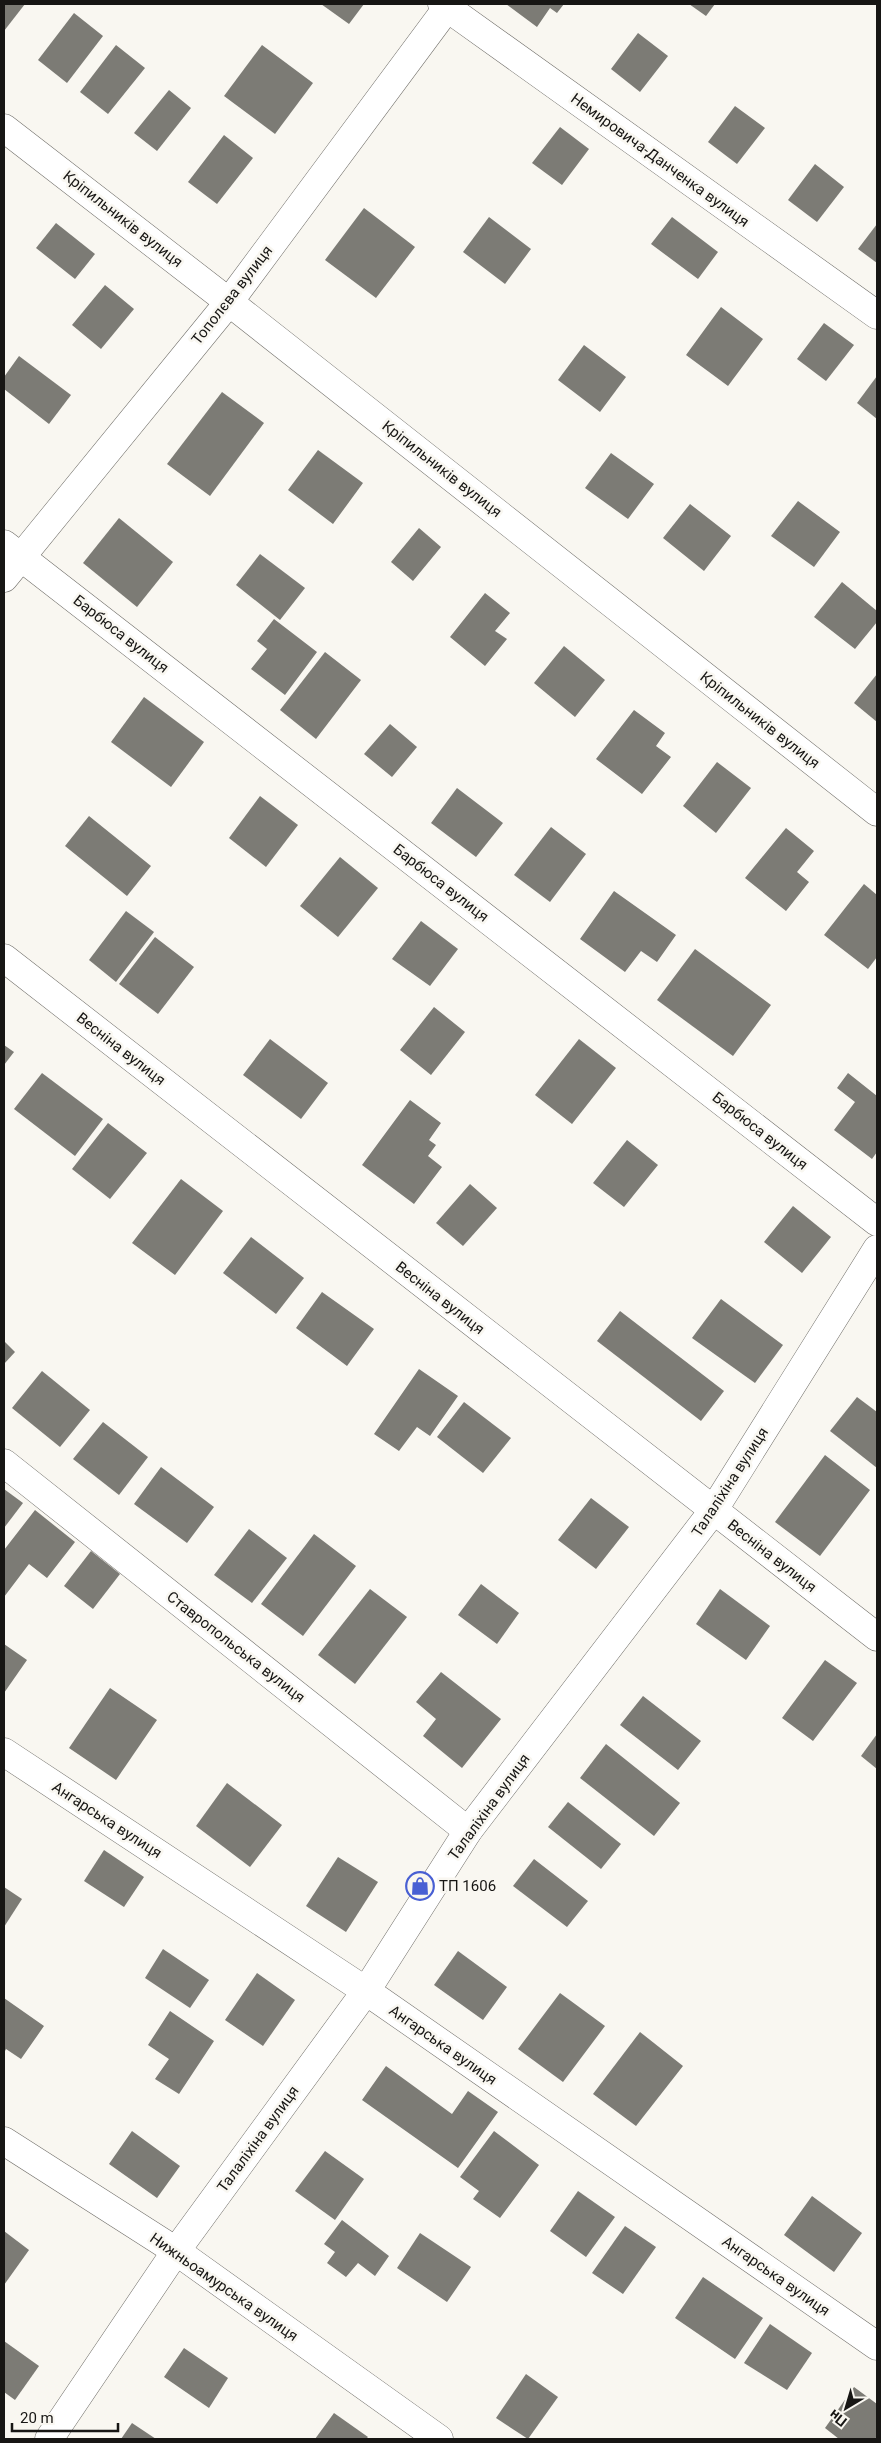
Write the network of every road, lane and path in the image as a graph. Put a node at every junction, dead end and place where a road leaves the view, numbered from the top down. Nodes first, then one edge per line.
1 (447, 5) edge
2 (4, 128) edge
3 (229, 302) junction
4 (877, 316) edge
5 (12, 550) edge
6 (4, 578) edge
7 (877, 812) edge
8 (4, 958) edge
9 (877, 1222) edge
10 (877, 1249) edge
11 (4, 1463) edge
12 (714, 1511) junction
13 (877, 1637) edge
14 (4, 1752) edge
15 (468, 1831) junction
16 (366, 1991) junction
17 (4, 2141) edge
18 (176, 2251) junction
19 (877, 2346) edge
20 (49, 2439) edge
21 (440, 2439) edge

1 - 3 street, Тополєва вулиця
1 - 4 street, Немировича-Данченка вулиця
2 - 3 street, Кріпильників вулиця
3 - 5 street, Тополєва вулиця
3 - 7 street, Кріпильників вулиця
5 - 6 street, Тополєва вулиця
5 - 9 street, Барбюса вулиця
8 - 12 street, Весніна вулиця
10 - 12 street, Талаліхіна вулиця
11 - 15 street, Ставропольська вулиця
12 - 13 street, Весніна вулиця
12 - 15 street, Талаліхіна вулиця
14 - 16 street, Ангарська вулиця
15 - 16 street, Талаліхіна вулиця
16 - 18 street, Талаліхіна вулиця
16 - 19 street, Ангарська вулиця
17 - 18 street, Нижньоамурська вулиця
18 - 20 street, Талаліхіна вулиця
18 - 21 street, Нижньоамурська вулиця

